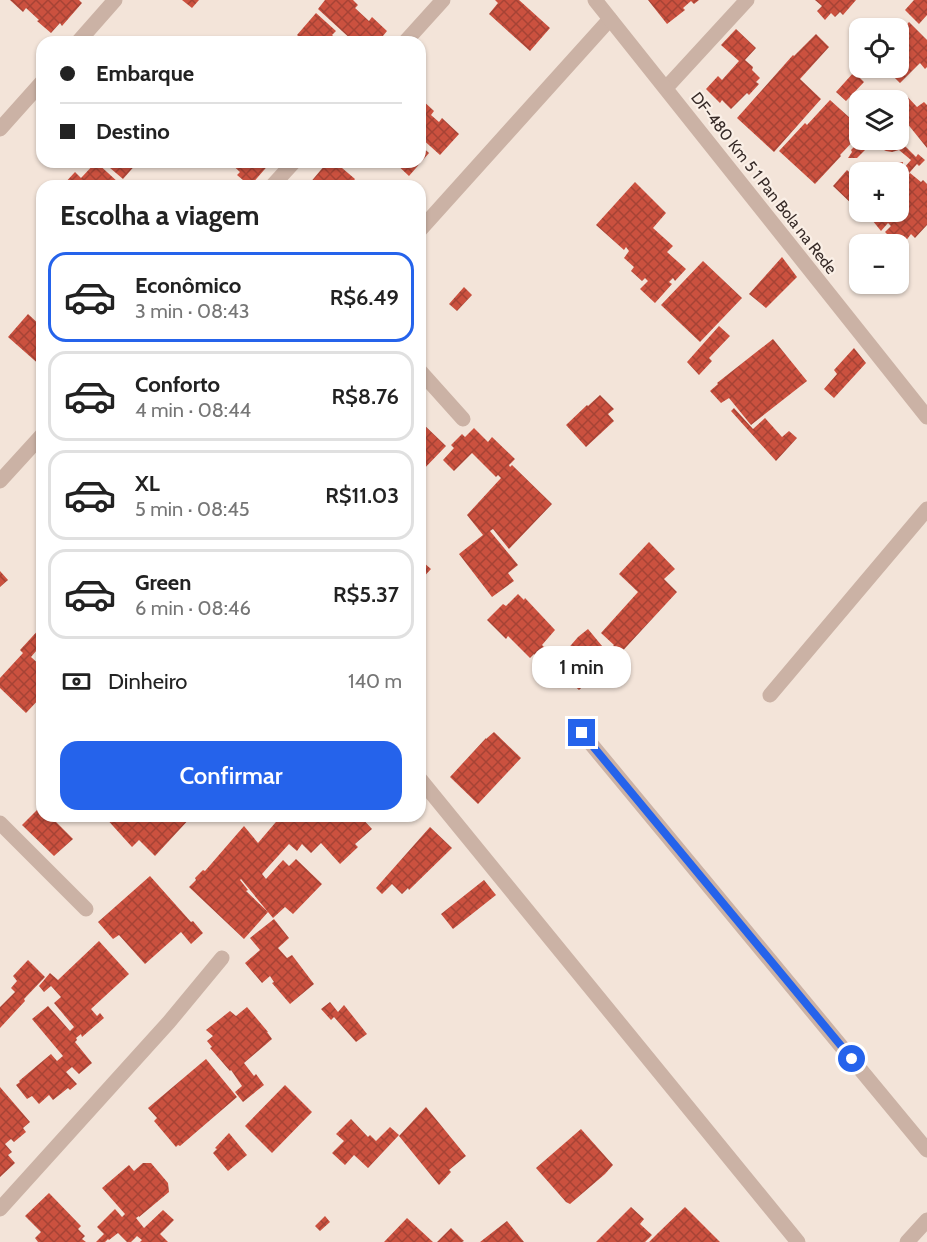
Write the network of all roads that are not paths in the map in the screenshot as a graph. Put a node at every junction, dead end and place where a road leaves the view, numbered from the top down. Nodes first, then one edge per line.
1 (115, 0) edge
2 (444, 0) edge
3 (595, 0) edge
4 (747, 0) edge
5 (610, 19) junction
6 (83, 36) edge
7 (411, 36) edge
8 (666, 88) junction
9 (36, 89) edge
10 (0, 129) edge
11 (288, 168) edge
12 (278, 180) edge
13 (426, 223) edge
14 (426, 378) edge
15 (927, 417) edge
16 (463, 419) dead end
17 (36, 442) edge
18 (0, 481) edge
19 (927, 509) edge
20 (770, 694) dead end
21 (582, 733) dead end
22 (426, 787) edge
23 (0, 823) edge
24 (86, 909) dead end
25 (222, 957) dead end
26 (927, 1150) edge
27 (0, 1209) edge
28 (927, 1220) edge
29 (798, 1242) edge
30 (907, 1242) edge

1 - 6 street
2 - 7 street
3 - 5 street, DF-480 Km 5 1 Pan Bola na Rede
4 - 8 street
5 - 8 street, DF-480 Km 5 1 Pan Bola na Rede
5 - 13 street
8 - 15 street, DF-480 Km 5 1 Pan Bola na Rede
9 - 10 street
11 - 12 street
14 - 16 street
17 - 18 street
19 - 20 street
21 - 26 street
22 - 29 street
23 - 24 street
25 - 27 street
28 - 30 street

